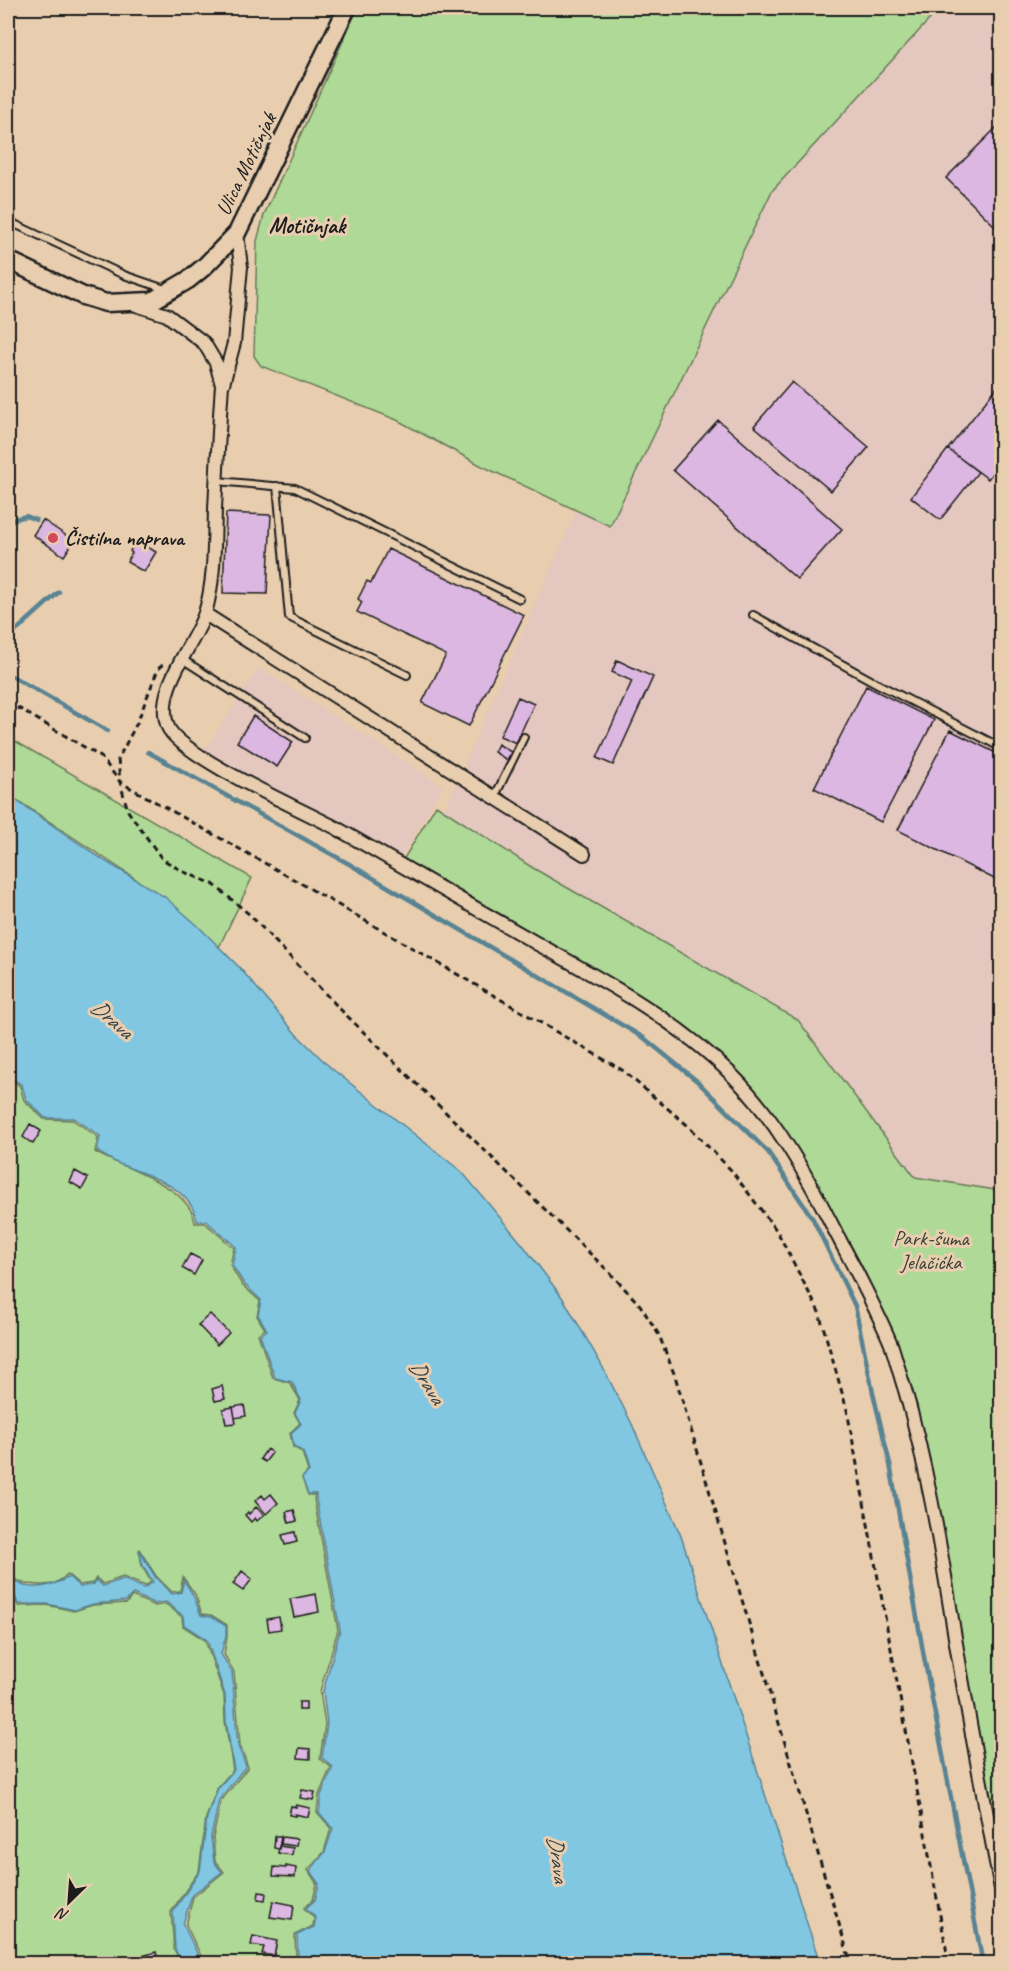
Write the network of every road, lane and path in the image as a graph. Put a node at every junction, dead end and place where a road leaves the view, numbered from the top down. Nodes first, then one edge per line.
1 (347, 8) edge
2 (8, 221) edge
3 (237, 233) junction
4 (8, 260) edge
5 (171, 291) junction
6 (132, 303) junction
7 (222, 385) junction
8 (216, 481) junction
9 (278, 486) junction
10 (520, 599) dead end
11 (205, 614) junction
12 (753, 615) dead end
13 (181, 659) junction
14 (407, 675) dead end
15 (8, 702) edge
16 (524, 737) dead end
17 (305, 738) dead end
18 (1002, 748) edge
19 (120, 782) junction
20 (494, 799) junction
21 (584, 854) dead end
22 (1002, 1894) edge
23 (851, 1964) edge
24 (949, 1964) edge

1 - 3 main road, Ulica Motičnjak
2 - 5 lane
3 - 5 main road, Ulica Motičnjak
3 - 7 street
4 - 6 main road, Ulica Motičnjak
5 - 6 main road, Ulica Motičnjak
6 - 7 street
7 - 8 street
8 - 9 lane
8 - 11 street
9 - 10 lane
9 - 14 lane
11 - 13 street
11 - 20 street
12 - 18 lane
13 - 17 lane
13 - 19 path
13 - 22 street
15 - 19 path
16 - 20 lane
19 - 23 path
19 - 24 path
20 - 21 street

